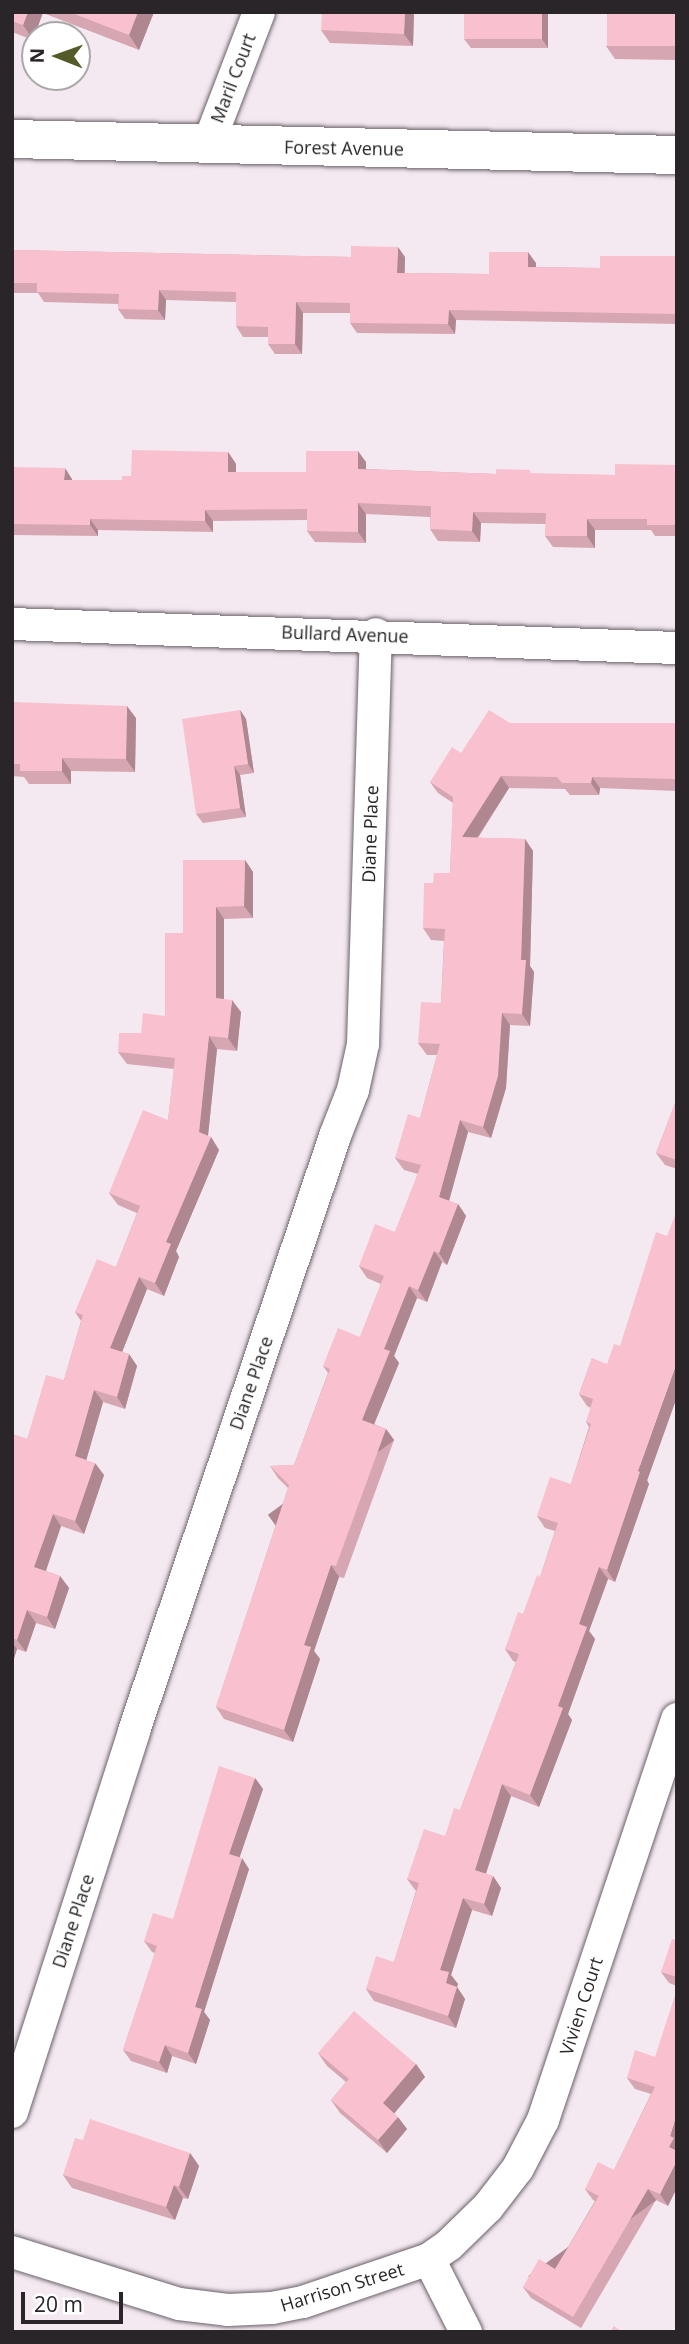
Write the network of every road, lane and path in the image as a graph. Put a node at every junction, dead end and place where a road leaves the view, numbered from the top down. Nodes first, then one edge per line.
1 (259, 12) edge
2 (12, 139) edge
3 (208, 145) junction
4 (677, 155) edge
5 (12, 624) edge
6 (376, 635) junction
7 (677, 648) edge
8 (677, 1719) edge
9 (12, 2112) edge
10 (12, 2252) edge
11 (429, 2259) junction
12 (466, 2332) edge

1 - 3 street, Maril Court
2 - 3 main road, Forest Avenue
3 - 4 main road, Forest Avenue
5 - 6 street, Bullard Avenue
6 - 7 street, Bullard Avenue
6 - 9 street, Diane Place
8 - 11 street, Vivien Court
10 - 11 street, Harrison Street
11 - 12 street

